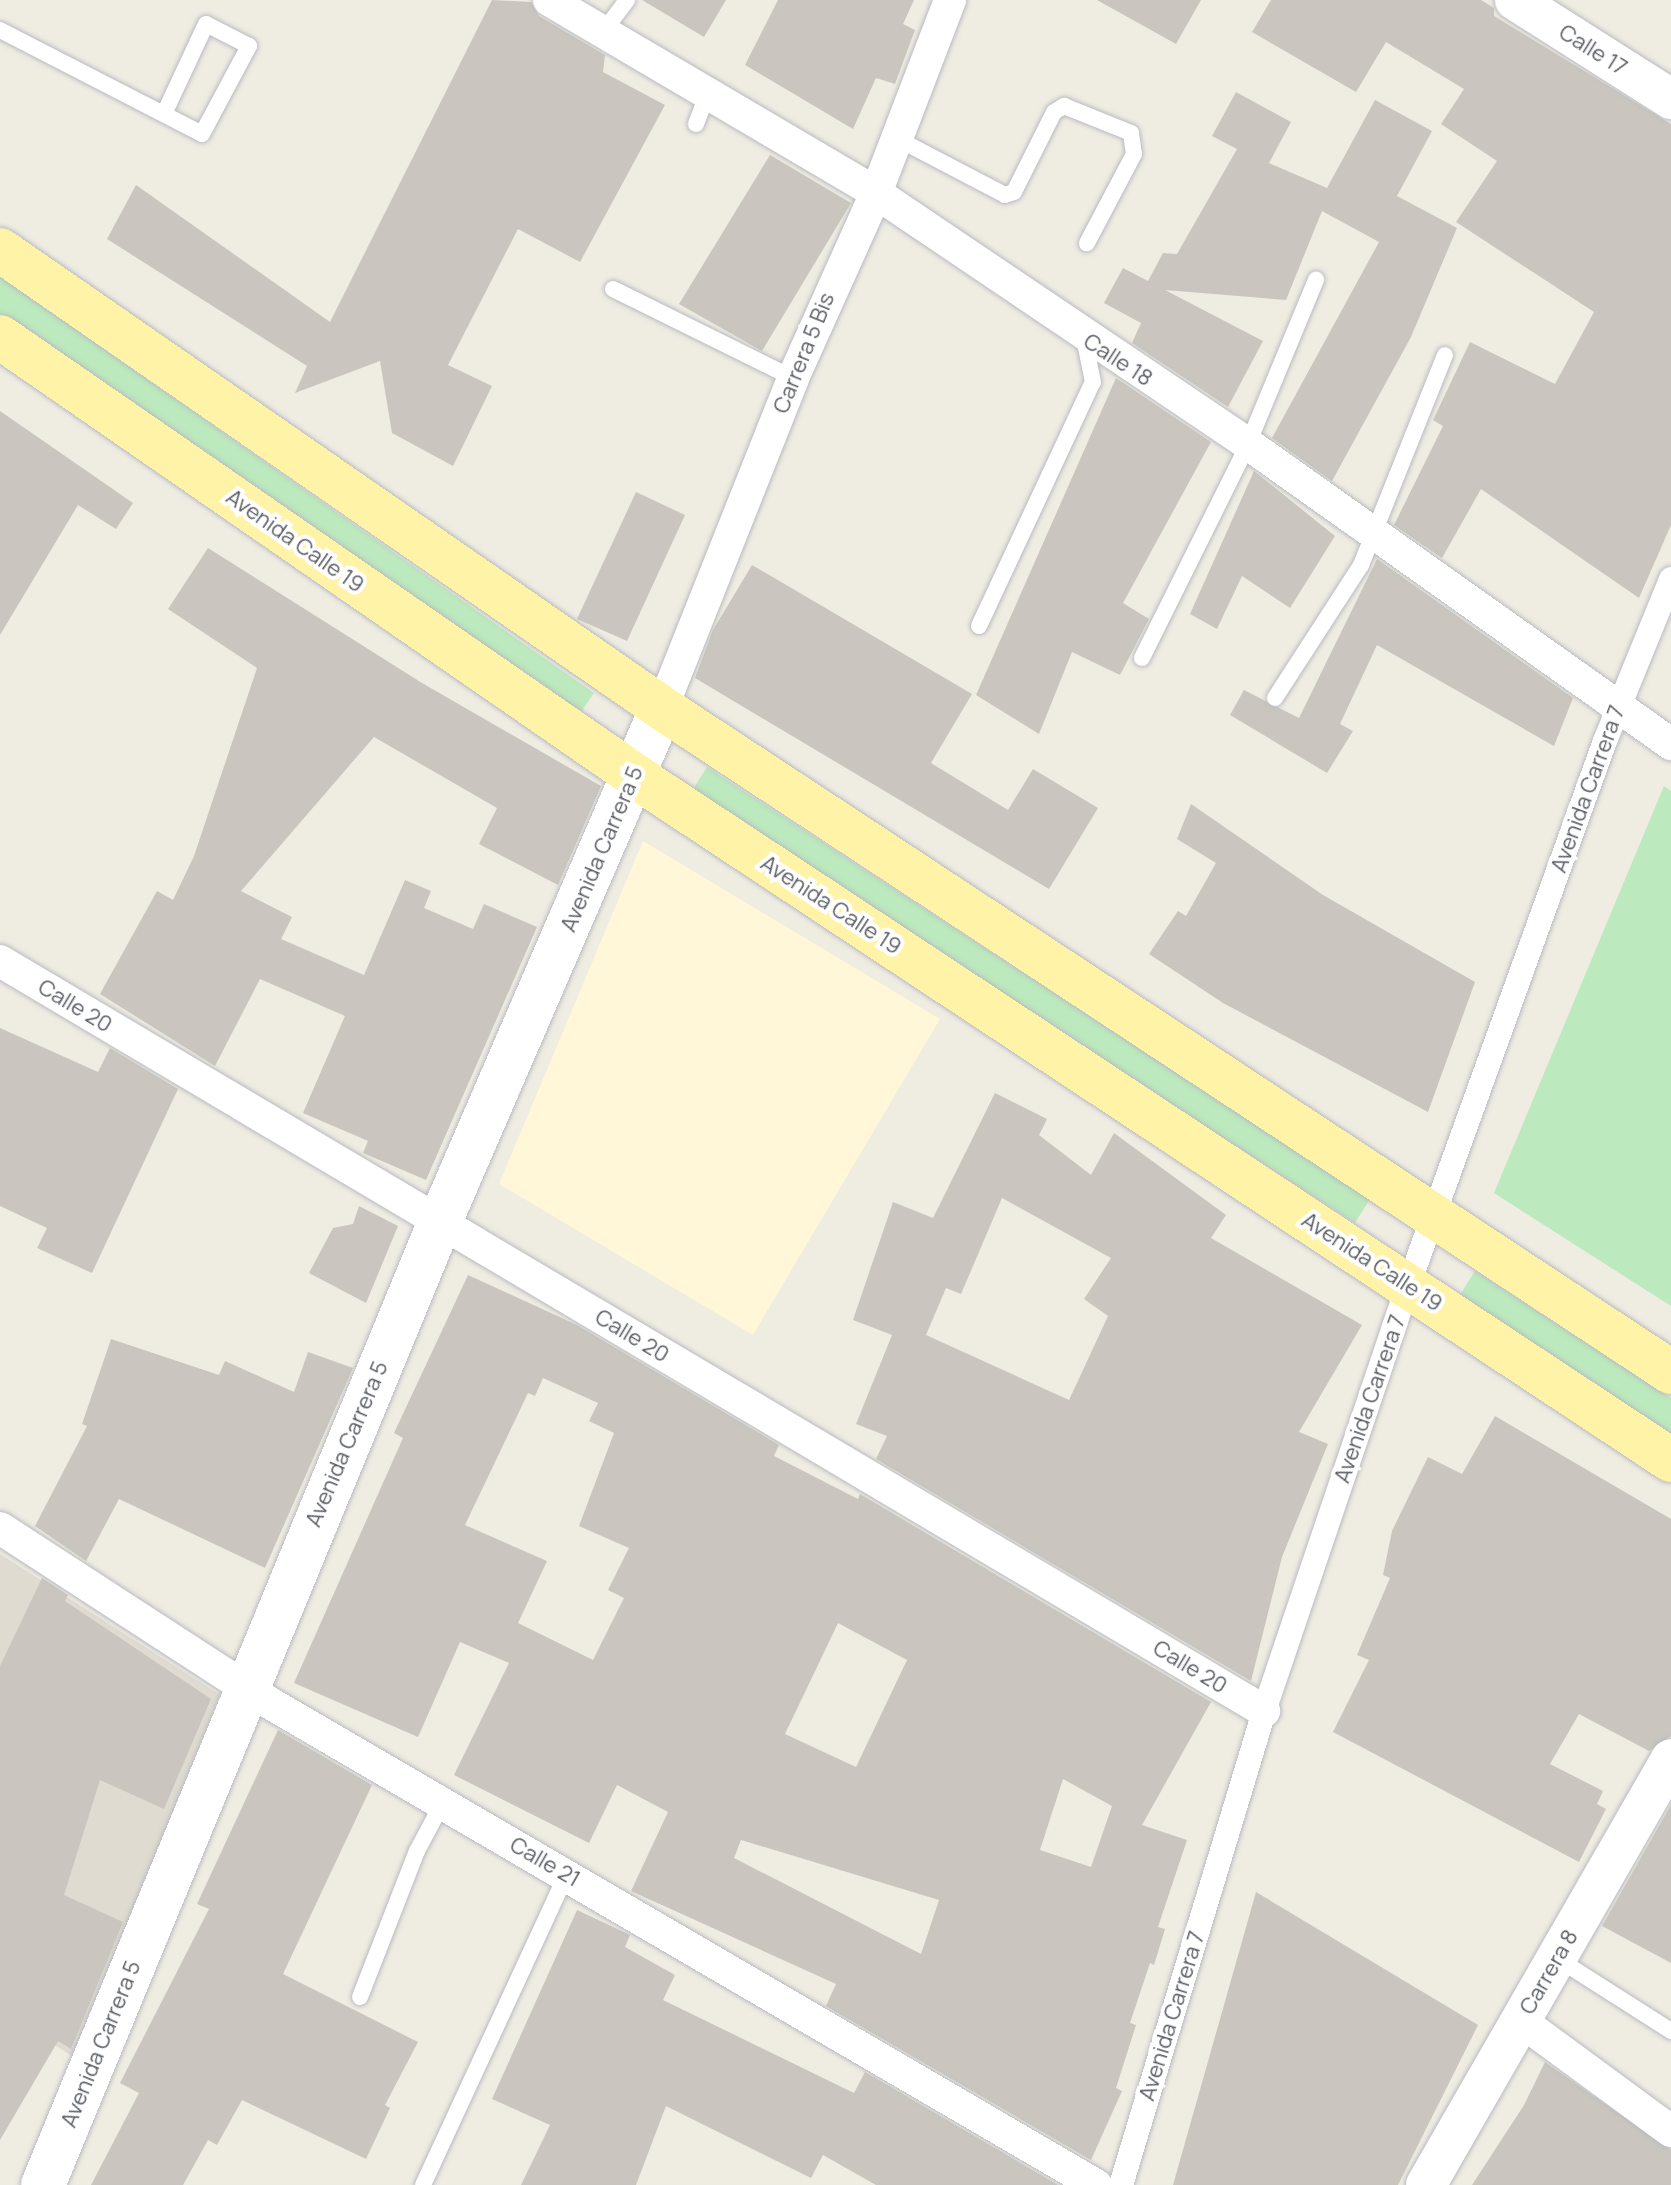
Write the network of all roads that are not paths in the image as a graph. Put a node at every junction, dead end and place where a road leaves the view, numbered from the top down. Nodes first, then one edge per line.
1 (549, 0) edge
2 (627, 0) edge
3 (950, 0) edge
4 (1515, 0) edge
5 (0, 30) edge
6 (603, 32) junction
7 (1671, 99) edge
8 (164, 114) junction
9 (896, 138) junction
10 (876, 193) junction
11 (1087, 243) dead end
12 (0, 250) edge
13 (1316, 280) dead end
14 (613, 289) dead end
15 (0, 337) edge
16 (1084, 338) junction
17 (1445, 355) dead end
18 (793, 378) junction
19 (1248, 444) junction
20 (1375, 537) junction
21 (1671, 579) edge
22 (979, 626) dead end
23 (1142, 658) dead end
24 (1275, 698) dead end
25 (662, 708) junction
26 (1618, 709) junction
27 (1671, 744) edge
28 (634, 775) junction
29 (0, 961) edge
30 (1432, 1217) junction
31 (439, 1224) junction
32 (1408, 1286) junction
33 (1671, 1372) edge
34 (1671, 1460) edge
35 (0, 1528) edge
36 (246, 1687) junction
37 (1264, 1711) junction
38 (1671, 1759) edge
39 (443, 1802) junction
40 (567, 1874) junction
41 (1557, 1958) junction
42 (360, 1997) dead end
43 (1521, 2021) junction
44 (1671, 2031) edge
45 (1671, 2131) edge
46 (43, 2185) edge
47 (423, 2185) edge
48 (1096, 2185) edge
49 (1121, 2185) edge
50 (1426, 2185) edge

1 - 6 street, Calle 18
2 - 6 lane
3 - 9 street, Carrera 5 Bis
4 - 7 street, Calle 17
5 - 8 lane
6 - 10 street, Calle 18
8 - 8 lane
9 - 10 street, Carrera 5 Bis
9 - 11 lane
10 - 16 street, Calle 18
10 - 18 street, Carrera 5 Bis
12 - 25 main road
13 - 19 lane
14 - 18 lane
15 - 28 main road, Avenida Calle 19
16 - 19 street, Calle 18
16 - 22 lane
17 - 20 lane
18 - 25 street, Carrera 5 Bis
19 - 20 street, Calle 18
19 - 23 lane
20 - 24 lane
20 - 26 street, Calle 18
21 - 26 street, Avenida Carrera 7
25 - 28 main road, Avenida Carrera 5
25 - 30 main road
26 - 27 street, Calle 18
26 - 30 street, Avenida Carrera 7
28 - 31 main road, Avenida Carrera 5
28 - 32 main road, Avenida Calle 19
29 - 31 street, Calle 20
30 - 32 street, Avenida Carrera 7
30 - 33 main road
31 - 36 main road, Avenida Carrera 5
31 - 37 street, Calle 20
32 - 34 main road, Avenida Calle 19
32 - 37 street, Avenida Carrera 7
35 - 36 street, Calle 21
36 - 39 street, Calle 21
36 - 46 main road, Avenida Carrera 5
37 - 49 street, Avenida Carrera 7
38 - 41 street, Carrera 8
39 - 40 street, Calle 21
39 - 42 lane
40 - 47 lane
40 - 48 street, Calle 21
41 - 43 street, Carrera 8
41 - 44 lane
43 - 45 street
43 - 50 street, Carrera 8

